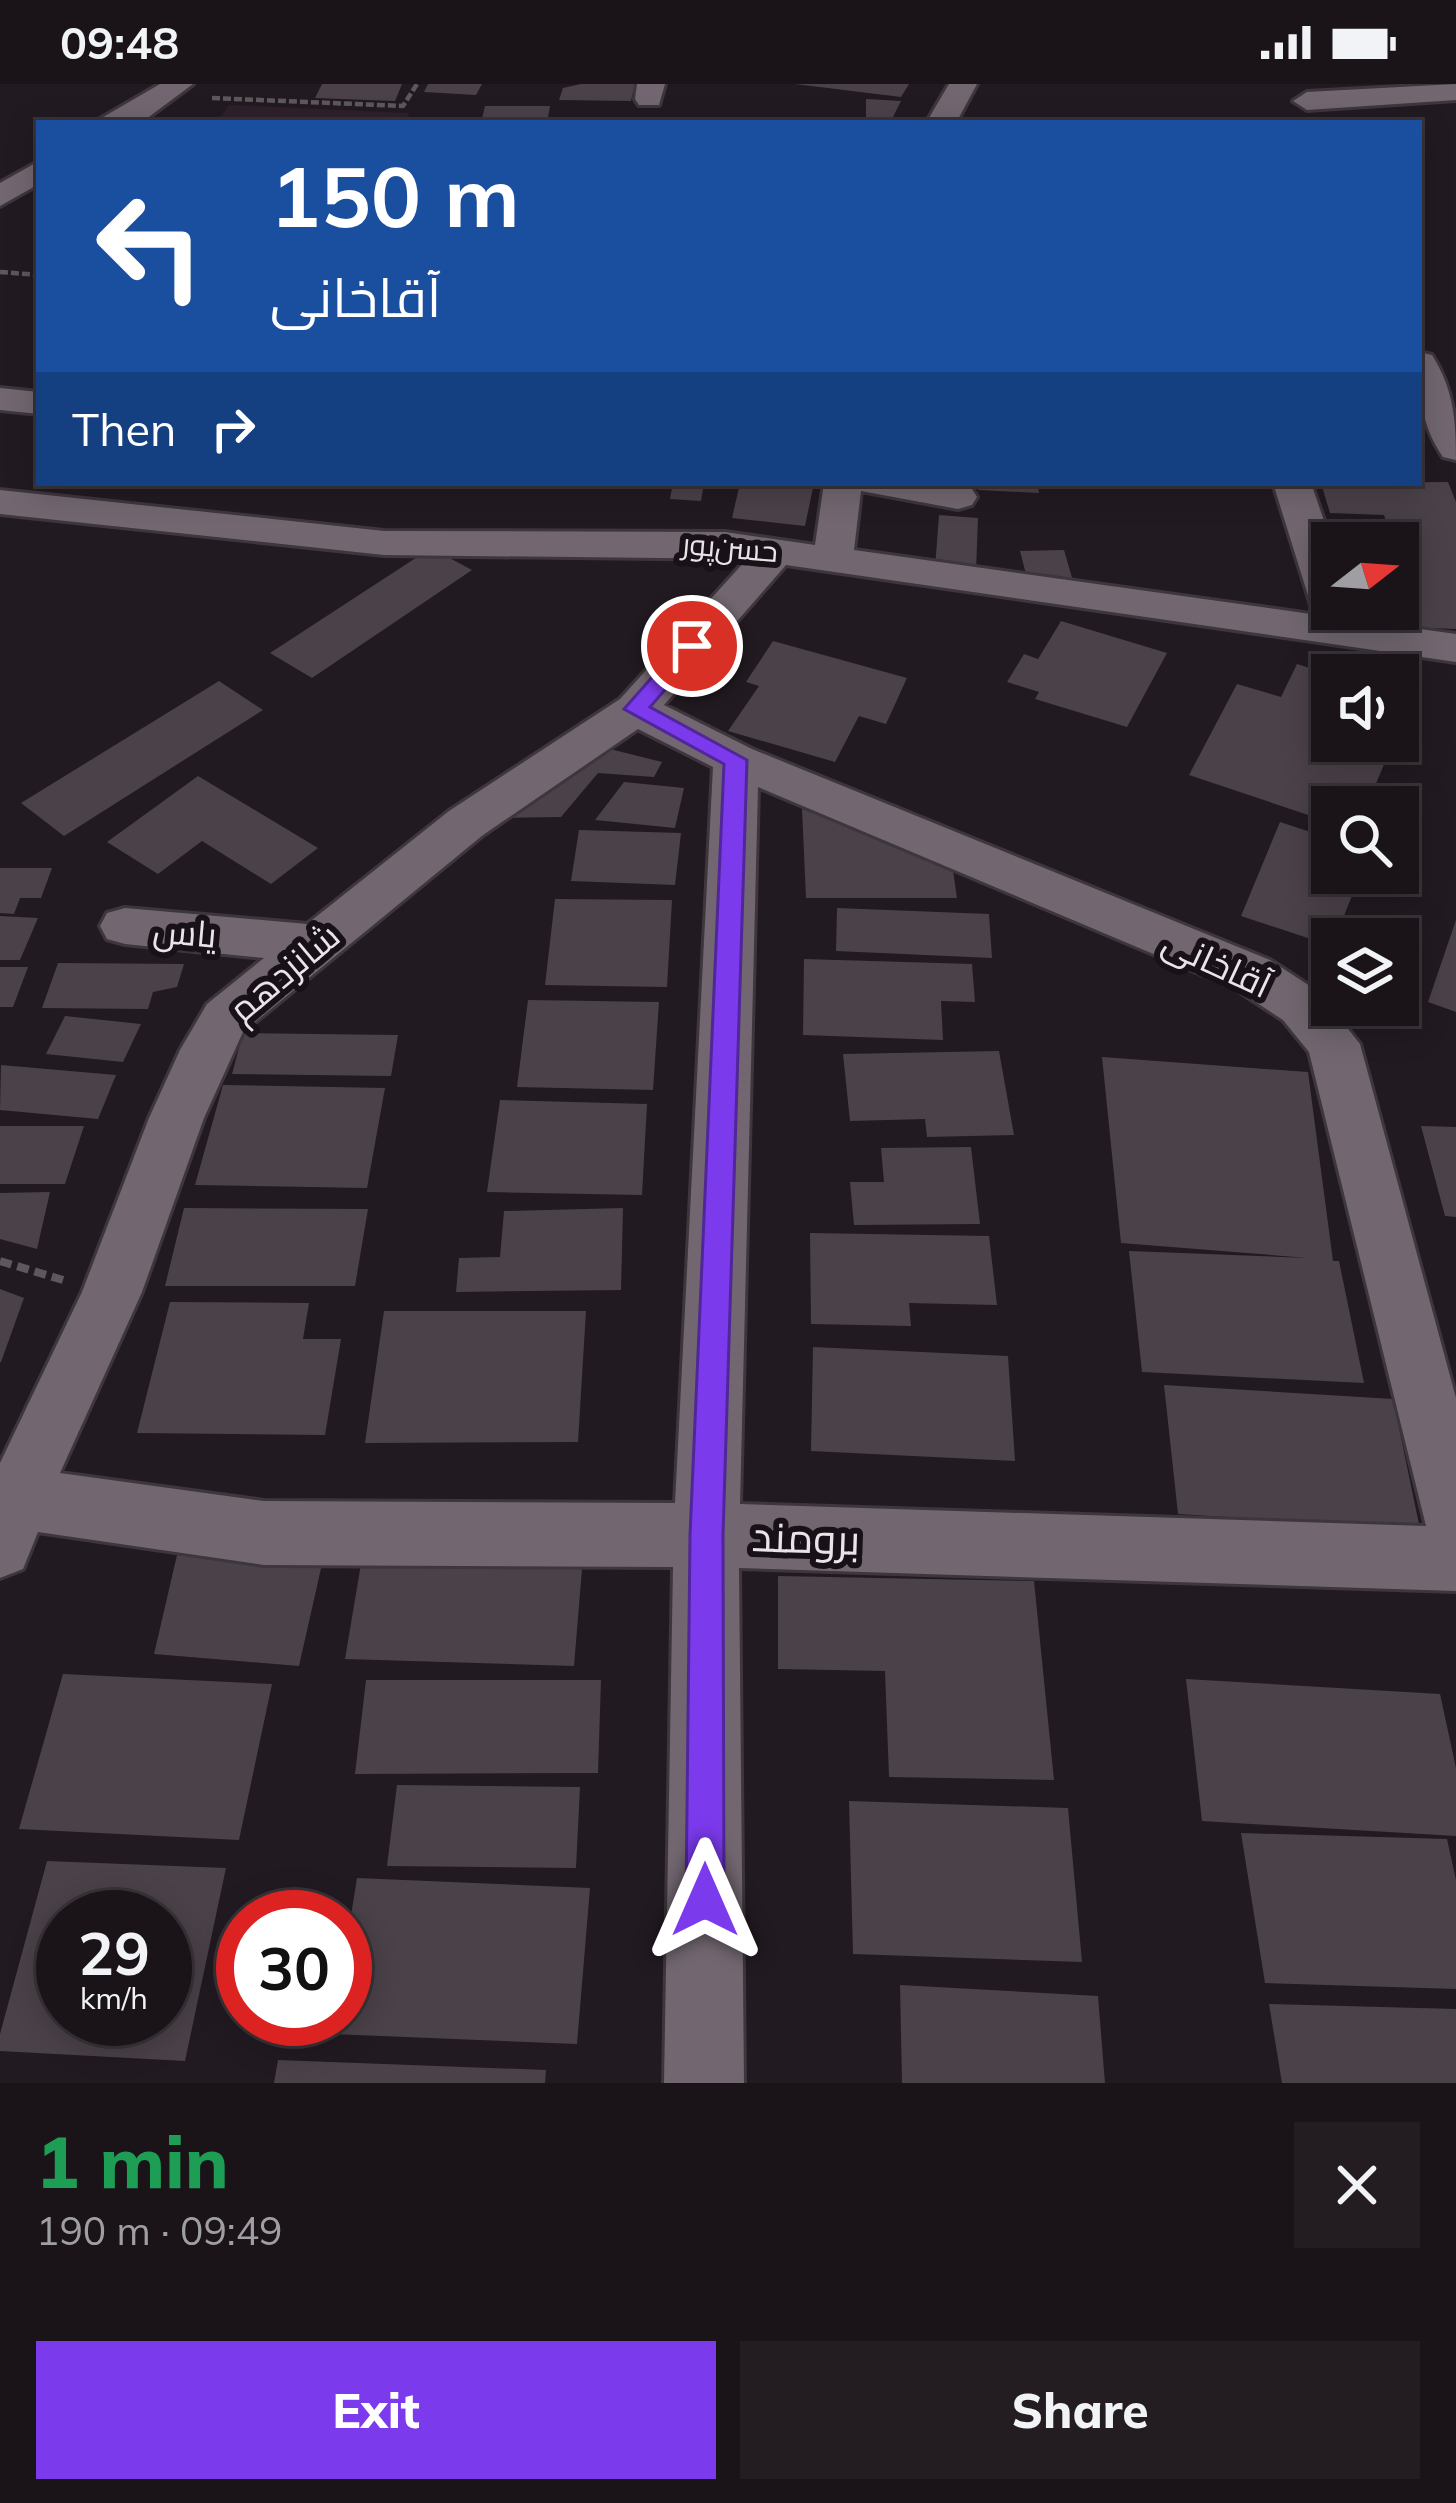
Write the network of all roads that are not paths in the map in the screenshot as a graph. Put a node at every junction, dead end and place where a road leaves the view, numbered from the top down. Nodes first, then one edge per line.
1 (963, 84) edge
2 (174, 88) edge
3 (1456, 92) edge
4 (1302, 103) edge
5 (118, 120) edge
6 (943, 120) edge
7 (36, 172) edge
8 (1, 196) edge
9 (1422, 370) edge
10 (0, 400) edge
11 (36, 403) edge
12 (1456, 449) edge
13 (843, 486) edge
14 (893, 486) edge
15 (1293, 486) edge
16 (958, 497) dead end
17 (0, 502) edge
18 (1311, 541) edge
19 (776, 551) junction
20 (832, 558) junction
21 (1311, 612) edge
22 (1392, 630) edge
23 (1456, 647) edge
24 (636, 709) junction
25 (736, 760) junction
26 (125, 926) dead end
27 (316, 944) junction
28 (5, 1513) edge
29 (1456, 1519) edge
30 (706, 1535) junction
31 (1456, 1558) edge
32 (704, 2083) edge

1 - 6 street
2 - 5 street
3 - 4 street
7 - 8 street
9 - 12 street
10 - 11 street
13 - 20 street
14 - 16 street
15 - 18 street
17 - 19 street, حسن‌پور
19 - 20 street, حسن‌پور
19 - 24 street, شانزدهم
20 - 21 street, حسن‌پور
22 - 23 street, حسن‌پور
24 - 25 street, آقاخانی
24 - 27 street, شانزدهم
25 - 29 street, آقاخانی
25 - 30 street
26 - 27 street, یاس
27 - 28 street, شانزدهم
28 - 30 street, برومند
30 - 31 street, برومند
30 - 32 street

